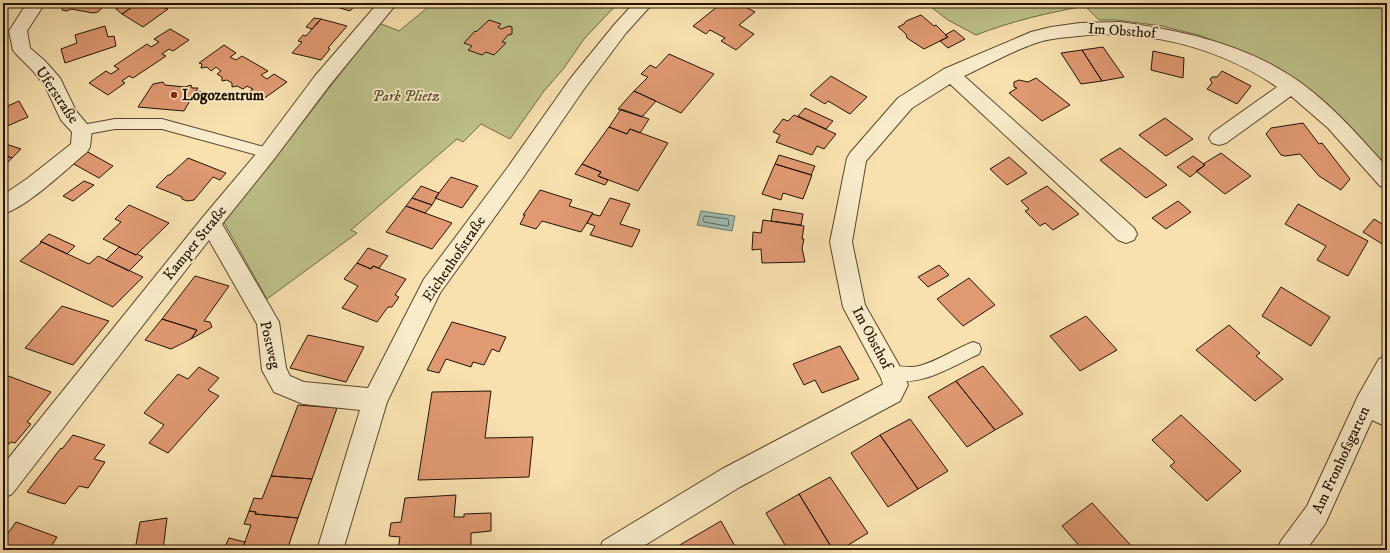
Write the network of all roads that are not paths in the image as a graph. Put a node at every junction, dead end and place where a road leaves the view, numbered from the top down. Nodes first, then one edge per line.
1 (36, 3) edge
2 (388, 3) edge
3 (644, 3) edge
4 (952, 74) junction
5 (1290, 86) junction
6 (82, 130) junction
7 (1219, 138) dead end
8 (268, 153) junction
9 (1387, 180) edge
10 (3, 206) edge
11 (210, 223) junction
12 (1126, 234) dead end
13 (973, 349) dead end
14 (1387, 367) edge
15 (891, 373) junction
16 (375, 400) junction
17 (1377, 410) edge
18 (3, 485) edge
19 (330, 550) edge
20 (612, 550) edge
21 (1290, 550) edge

1 - 6 street, Uferstraße
2 - 8 street, Kamper Straße
3 - 16 street, Eichenhofstraße
4 - 5 street, Im Obsthof
4 - 12 street
4 - 15 street, Im Obsthof
5 - 7 street
5 - 9 street, Im Obsthof
6 - 8 lane
6 - 10 street, Uferstraße
8 - 11 street, Kamper Straße
11 - 16 street, Postweg
11 - 18 street, Kamper Straße
13 - 15 lane
14 - 17 street, Am Fronhofsgarten
15 - 20 street, Im Obsthof
16 - 19 street, Eichenhofstraße
17 - 21 street, Am Fronhofsgarten

